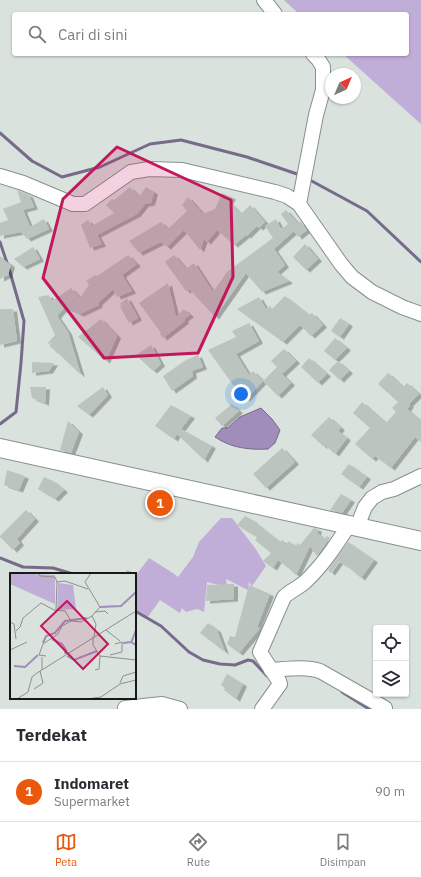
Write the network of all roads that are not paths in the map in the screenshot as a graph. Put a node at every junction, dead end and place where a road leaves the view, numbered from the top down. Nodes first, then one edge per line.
1 (264, 0) edge
2 (273, 12) edge
3 (315, 56) edge
4 (0, 176) edge
5 (299, 204) junction
6 (421, 314) edge
7 (0, 448) edge
8 (421, 476) edge
9 (353, 526) junction
10 (421, 541) edge
11 (275, 675) junction
12 (125, 708) edge
13 (385, 708) edge
14 (180, 709) edge
15 (262, 709) edge

1 - 2 street
3 - 5 street
4 - 5 street
5 - 6 street
7 - 9 main road
8 - 9 street
9 - 10 main road
9 - 11 street
11 - 13 street
11 - 15 street
12 - 14 street

